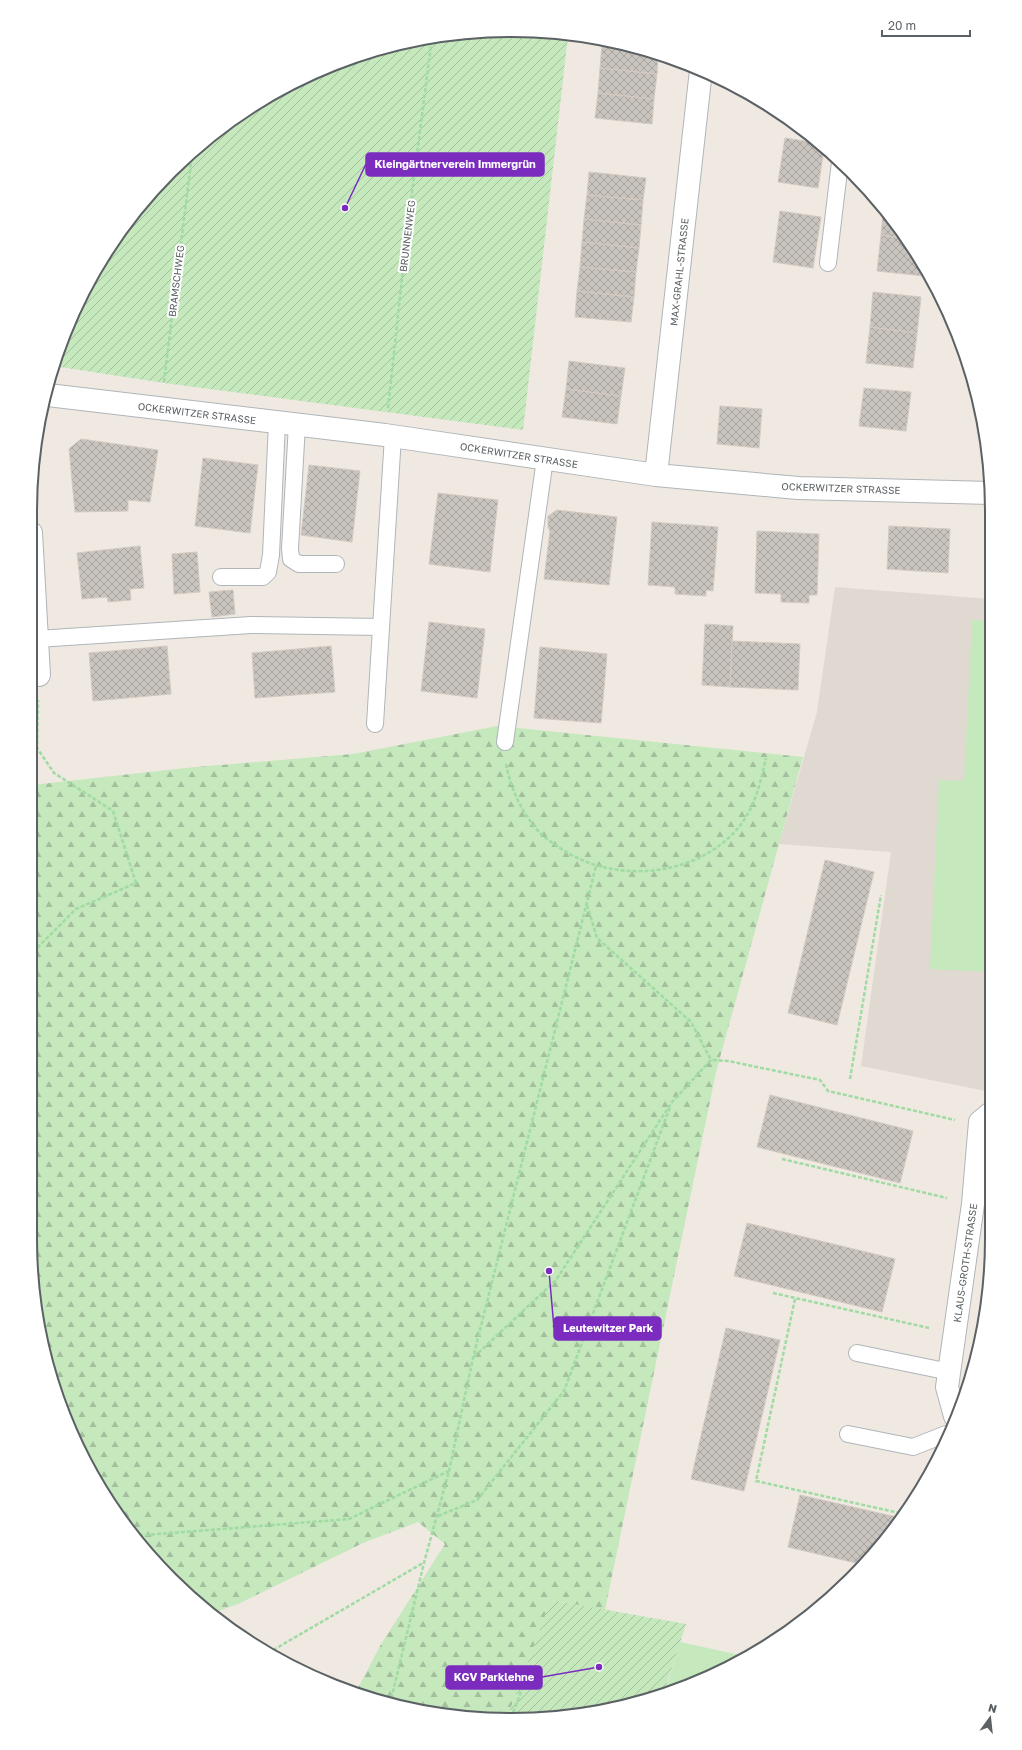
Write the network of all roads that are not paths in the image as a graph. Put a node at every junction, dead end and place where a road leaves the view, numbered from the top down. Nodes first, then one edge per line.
1 (700, 77) edge
2 (839, 169) edge
3 (828, 263) dead end
4 (51, 395) edge
5 (287, 423) junction
6 (389, 435) junction
7 (545, 459) junction
8 (656, 475) junction
9 (984, 493) edge
10 (336, 564) dead end
11 (221, 577) dead end
12 (381, 627) junction
13 (37, 640) joint
14 (39, 675) road end
15 (375, 724) dead end
16 (505, 742) road end
17 (985, 1118) edge
18 (857, 1353) dead end
19 (950, 1372) junction
20 (953, 1409) edge
21 (848, 1434) dead end
22 (942, 1436) edge

1 - 8 street, MAX-GRAHL-STRASSE
2 - 3 lane
4 - 5 street, OCKERWITZER STRASSE
5 - 6 street, OCKERWITZER STRASSE
5 - 10 lane
5 - 11 lane
6 - 7 street, OCKERWITZER STRASSE
6 - 12 lane
7 - 8 street, OCKERWITZER STRASSE
7 - 16 lane
8 - 9 street, OCKERWITZER STRASSE
12 - 13 lane
12 - 15 lane
13 - 14 street
17 - 19 street, KLAUS-GROTH-STRASSE
18 - 19 lane
19 - 20 street, KLAUS-GROTH-STRASSE
21 - 22 lane

